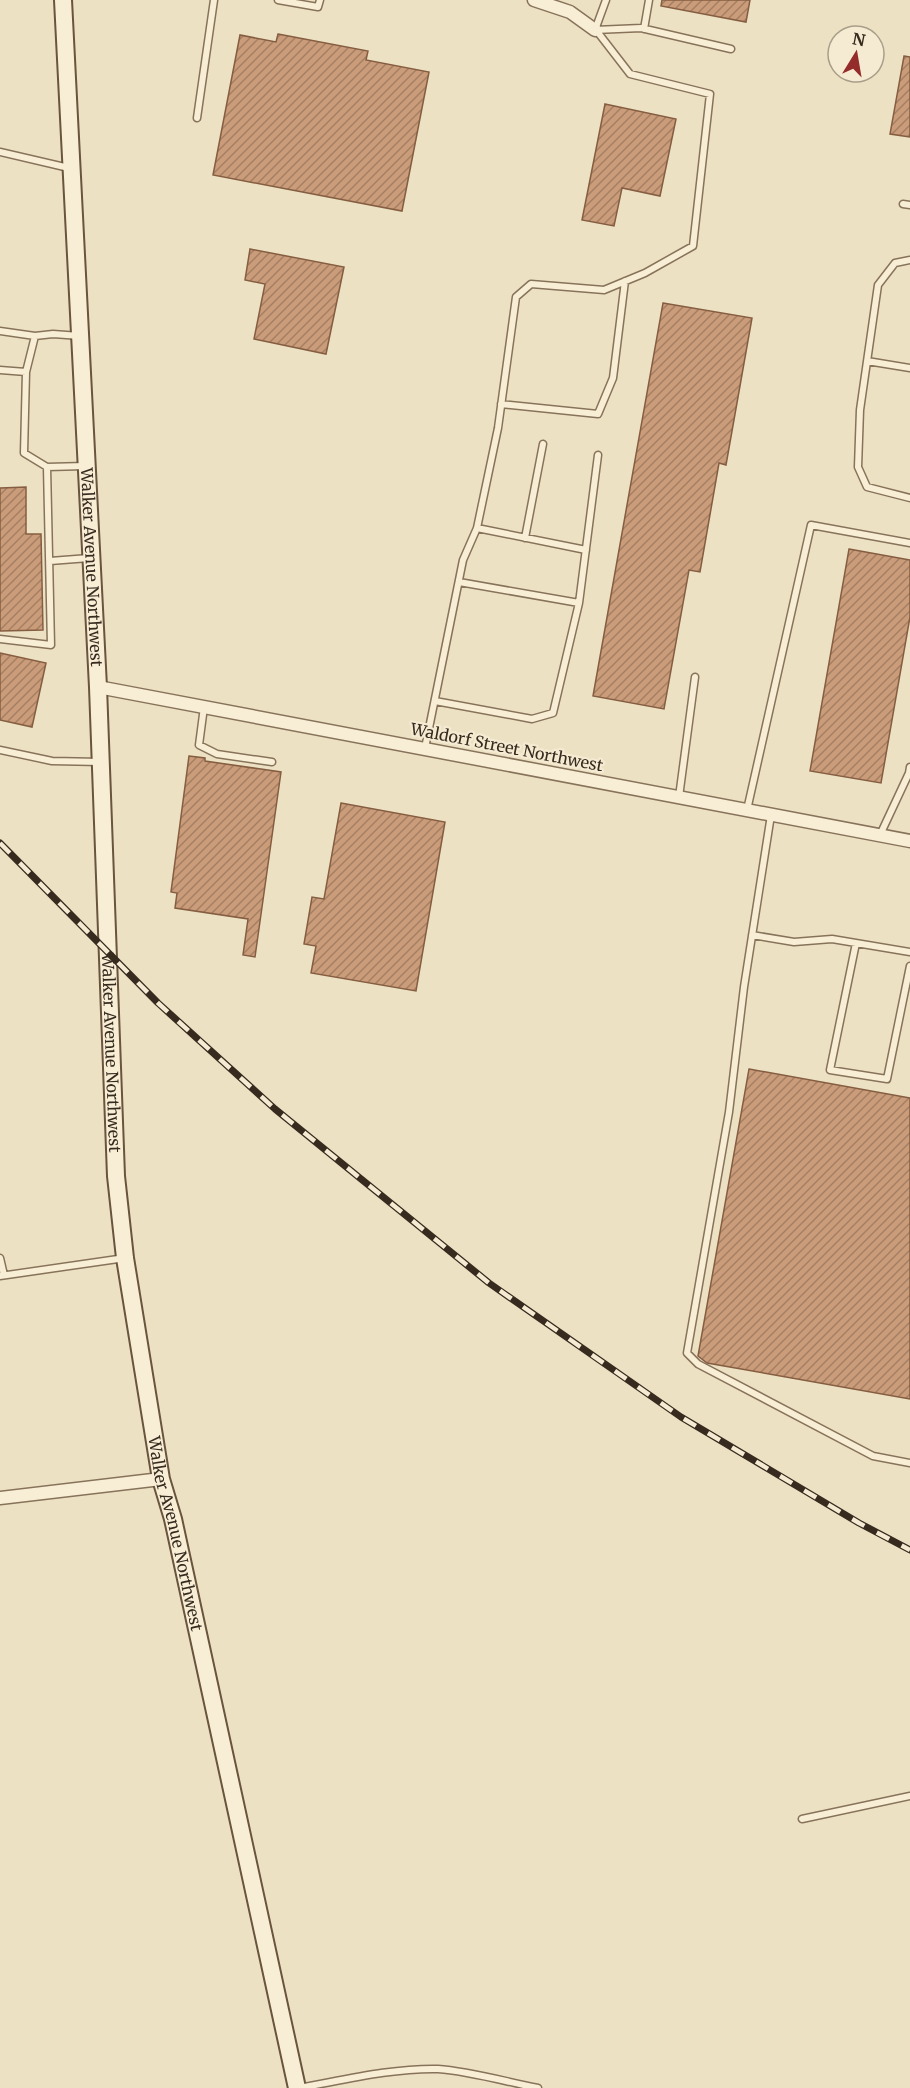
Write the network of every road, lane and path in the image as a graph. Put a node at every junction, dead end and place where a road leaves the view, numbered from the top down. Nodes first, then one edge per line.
1 (63, 0) edge
2 (214, 0) edge
3 (278, 0) edge
4 (320, 0) edge
5 (534, 0) edge
6 (606, 0) edge
7 (649, 0) edge
8 (644, 29) junction
9 (596, 30) junction
10 (731, 49) dead end
11 (197, 118) dead end
12 (0, 152) edge
13 (73, 169) junction
14 (910, 260) edge
15 (625, 281) junction
16 (0, 331) edge
17 (35, 336) junction
18 (81, 336) junction
19 (867, 361) junction
20 (910, 368) edge
21 (0, 370) edge
22 (26, 372) junction
23 (501, 404) junction
24 (543, 444) dead end
25 (598, 455) dead end
26 (87, 466) junction
27 (47, 467) junction
28 (910, 498) edge
29 (477, 528) junction
30 (525, 538) junction
31 (910, 543) edge
32 (586, 550) junction
33 (91, 558) junction
34 (50, 561) junction
35 (459, 582) junction
36 (579, 603) junction
37 (0, 639) edge
38 (695, 677) dead end
39 (98, 687) junction
40 (435, 701) junction
41 (204, 707) junction
42 (425, 748) junction
43 (0, 750) edge
44 (101, 762) junction
45 (272, 762) dead end
46 (910, 767) edge
47 (679, 797) junction
48 (747, 810) junction
49 (771, 814) junction
50 (880, 835) junction
51 (910, 841) edge
52 (752, 935) junction
53 (856, 944) junction
54 (910, 952) edge
55 (910, 966) edge
56 (0, 1257) edge
57 (125, 1257) junction
58 (2, 1275) edge
59 (910, 1463) edge
60 (161, 1479) junction
61 (0, 1498) edge
62 (910, 1796) edge
63 (802, 1819) dead end
64 (298, 2088) edge
65 (538, 2088) edge

1 - 13 main road, Walker Avenue Northwest
2 - 11 lane
3 - 4 lane
5 - 9 street
6 - 9 lane
7 - 8 lane
8 - 9 lane
8 - 10 lane
9 - 15 lane
12 - 13 lane
13 - 18 main road, Walker Avenue Northwest
14 - 19 lane
15 - 23 lane
15 - 23 lane
16 - 17 lane
17 - 18 lane
17 - 22 lane
18 - 26 main road, Walker Avenue Northwest
19 - 20 lane
19 - 28 lane
21 - 22 lane
22 - 27 lane
23 - 29 lane
24 - 30 lane
25 - 32 lane
26 - 27 lane
26 - 33 main road, Walker Avenue Northwest
27 - 34 lane
29 - 30 lane
29 - 35 lane
30 - 32 lane
31 - 48 lane
32 - 36 lane
33 - 34 lane
33 - 39 main road, Walker Avenue Northwest
34 - 37 lane
35 - 36 lane
35 - 40 lane
36 - 40 lane
38 - 47 lane
39 - 41 street, Waldorf Street Northwest
39 - 44 main road, Walker Avenue Northwest
40 - 42 lane
41 - 42 street, Waldorf Street Northwest
41 - 45 lane
42 - 47 street, Waldorf Street Northwest
43 - 44 lane
44 - 57 main road, Walker Avenue Northwest
46 - 50 lane
47 - 48 street, Waldorf Street Northwest
48 - 49 street, Waldorf Street Northwest
49 - 50 street, Waldorf Street Northwest
49 - 52 lane
50 - 51 street, Waldorf Street Northwest
52 - 53 lane
52 - 59 lane
53 - 54 lane
53 - 55 lane
56 - 58 lane
57 - 58 lane
57 - 60 main road, Walker Avenue Northwest
60 - 61 street
60 - 64 main road, Walker Avenue Northwest
62 - 63 lane
64 - 65 lane

